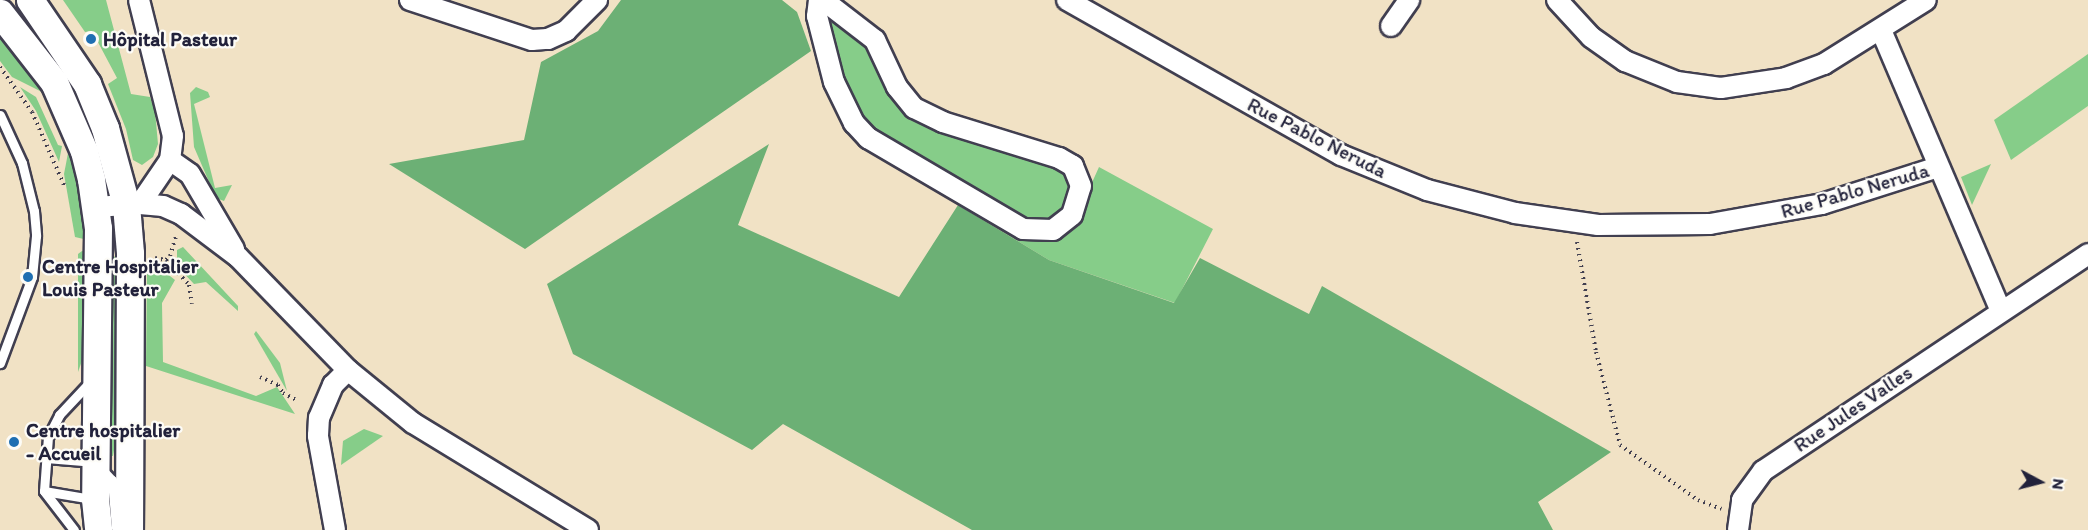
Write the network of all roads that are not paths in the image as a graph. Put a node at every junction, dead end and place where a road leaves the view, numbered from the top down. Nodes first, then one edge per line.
1 (13, 0) edge
2 (30, 0) edge
3 (139, 0) edge
4 (410, 0) edge
5 (597, 0) edge
6 (821, 0) edge
7 (1067, 0) edge
8 (1409, 0) edge
9 (1557, 0) edge
10 (1926, 0) edge
11 (0, 12) edge
12 (1391, 26) dead end
13 (1881, 30) junction
14 (0, 115) edge
15 (170, 160) junction
16 (1938, 167) junction
17 (133, 205) junction
18 (96, 207) junction
19 (2088, 254) edge
20 (238, 257) junction
21 (2000, 309) junction
22 (0, 363) edge
23 (348, 370) junction
24 (96, 376) junction
25 (46, 458) junction
26 (95, 462) junction
27 (44, 491) junction
28 (95, 499) junction
29 (1737, 523) edge
30 (74, 530) edge
31 (98, 530) edge
32 (116, 530) edge
33 (129, 530) edge
34 (335, 530) edge
35 (588, 530) edge

1 - 11 street
2 - 17 main road
3 - 15 street
4 - 5 street
6 - 6 street
7 - 16 street, Rue Pablo Neruda
8 - 12 street
9 - 13 street
10 - 13 street
11 - 18 main road
13 - 16 street
14 - 22 lane
15 - 17 street
15 - 20 street
16 - 21 street
17 - 18 street
17 - 20 street
17 - 33 main road
18 - 24 main road
19 - 21 street, Rue Jules Valles
20 - 23 street
21 - 29 street, Rue Jules Valles
23 - 34 street
23 - 35 street
24 - 25 lane
24 - 26 main road
25 - 26 lane
25 - 27 lane
26 - 28 main road
26 - 32 lane
27 - 28 lane
27 - 30 lane
28 - 31 main road

